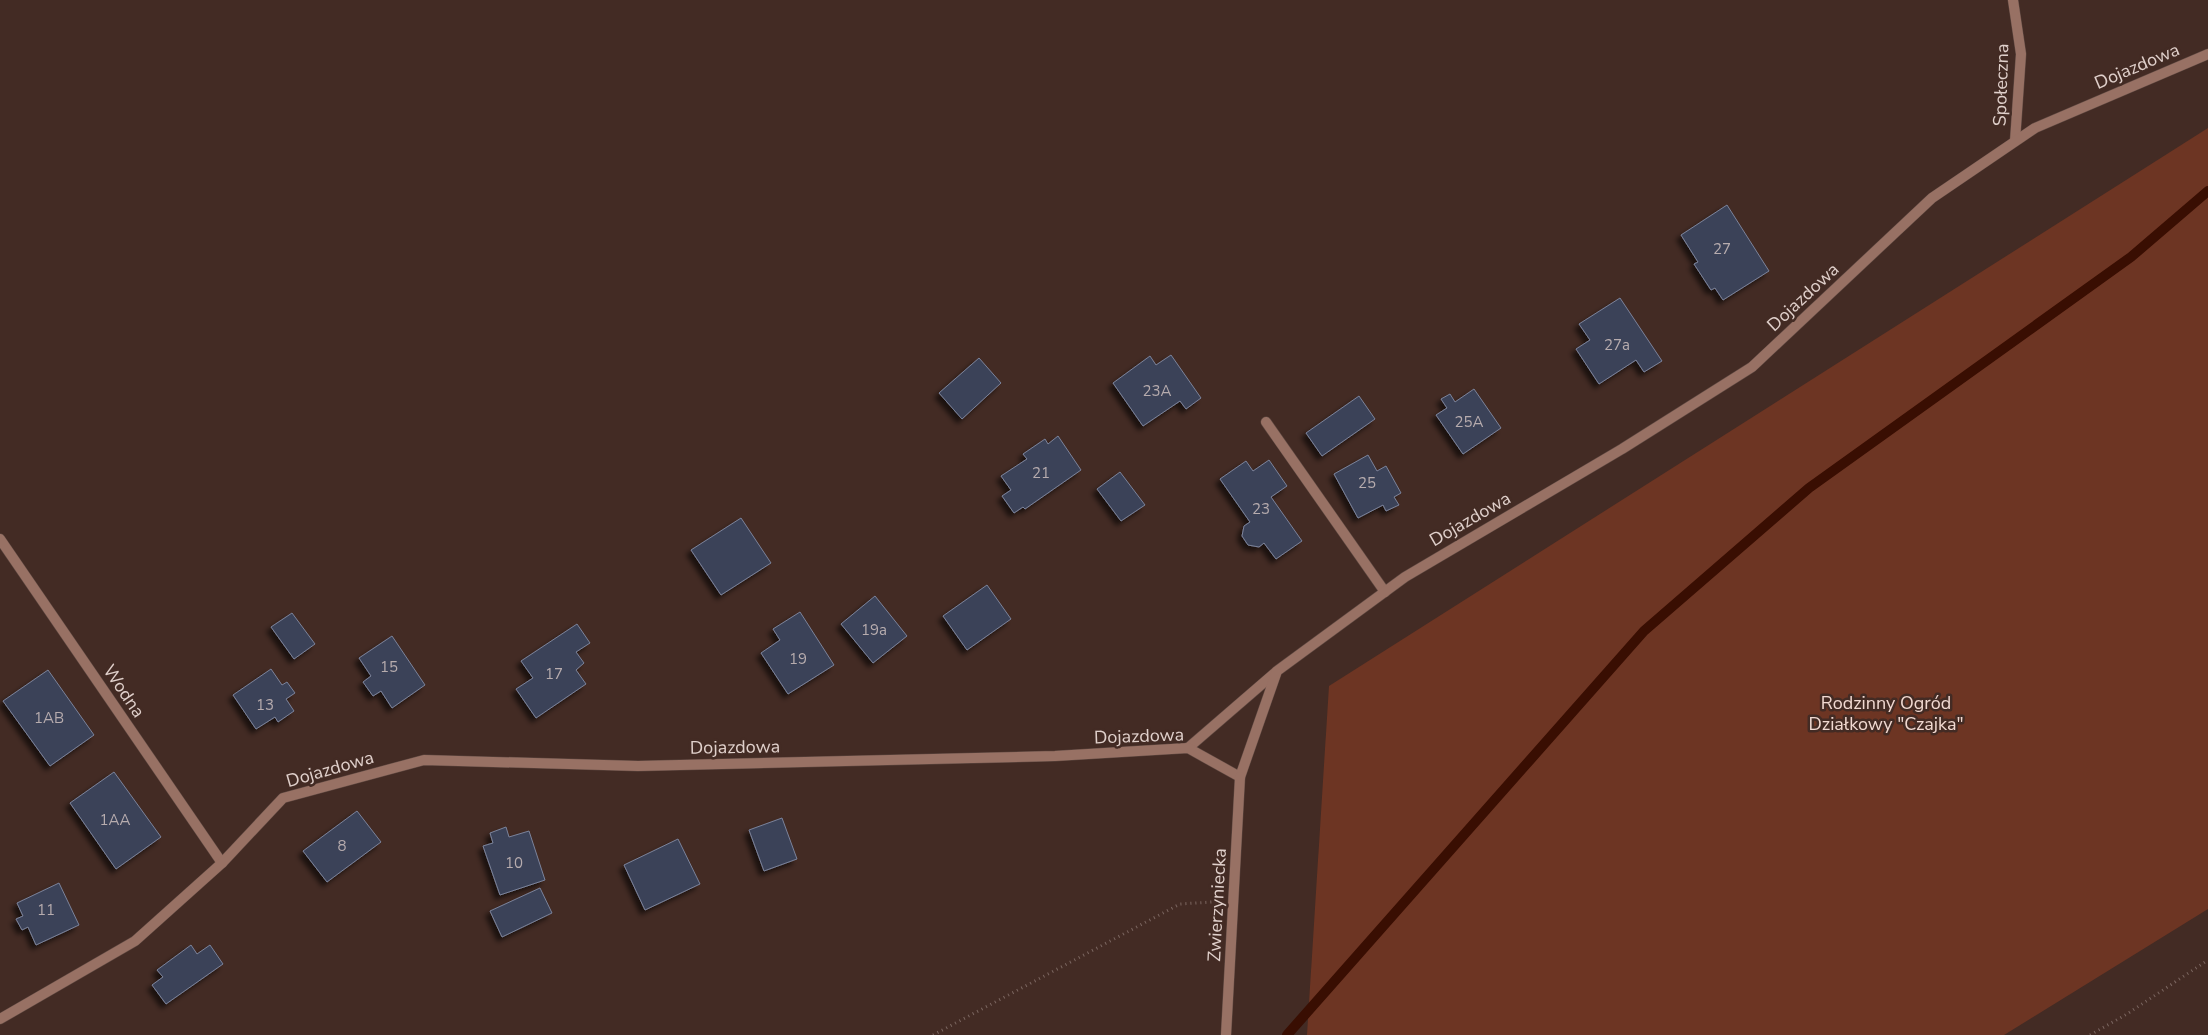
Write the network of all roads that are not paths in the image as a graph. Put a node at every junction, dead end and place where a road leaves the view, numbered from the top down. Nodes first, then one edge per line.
1 (2014, 0) edge
2 (2208, 54) edge
3 (2015, 142) junction
4 (1266, 422) dead end
5 (0, 539) edge
6 (1385, 592) junction
7 (1277, 671) junction
8 (1188, 748) junction
9 (1240, 778) junction
10 (222, 863) junction
11 (0, 1020) edge
12 (1226, 1035) edge

1 - 3 street, Społeczna
2 - 3 street, Dojazdowa
3 - 6 street, Dojazdowa
4 - 6 street
5 - 10 street, Wodna
6 - 7 street, Dojazdowa
7 - 8 street, Dojazdowa
7 - 9 street
8 - 9 street, Dojazdowa
8 - 10 street, Dojazdowa
9 - 12 street, Zwierzyniecka
10 - 11 street, Dojazdowa

